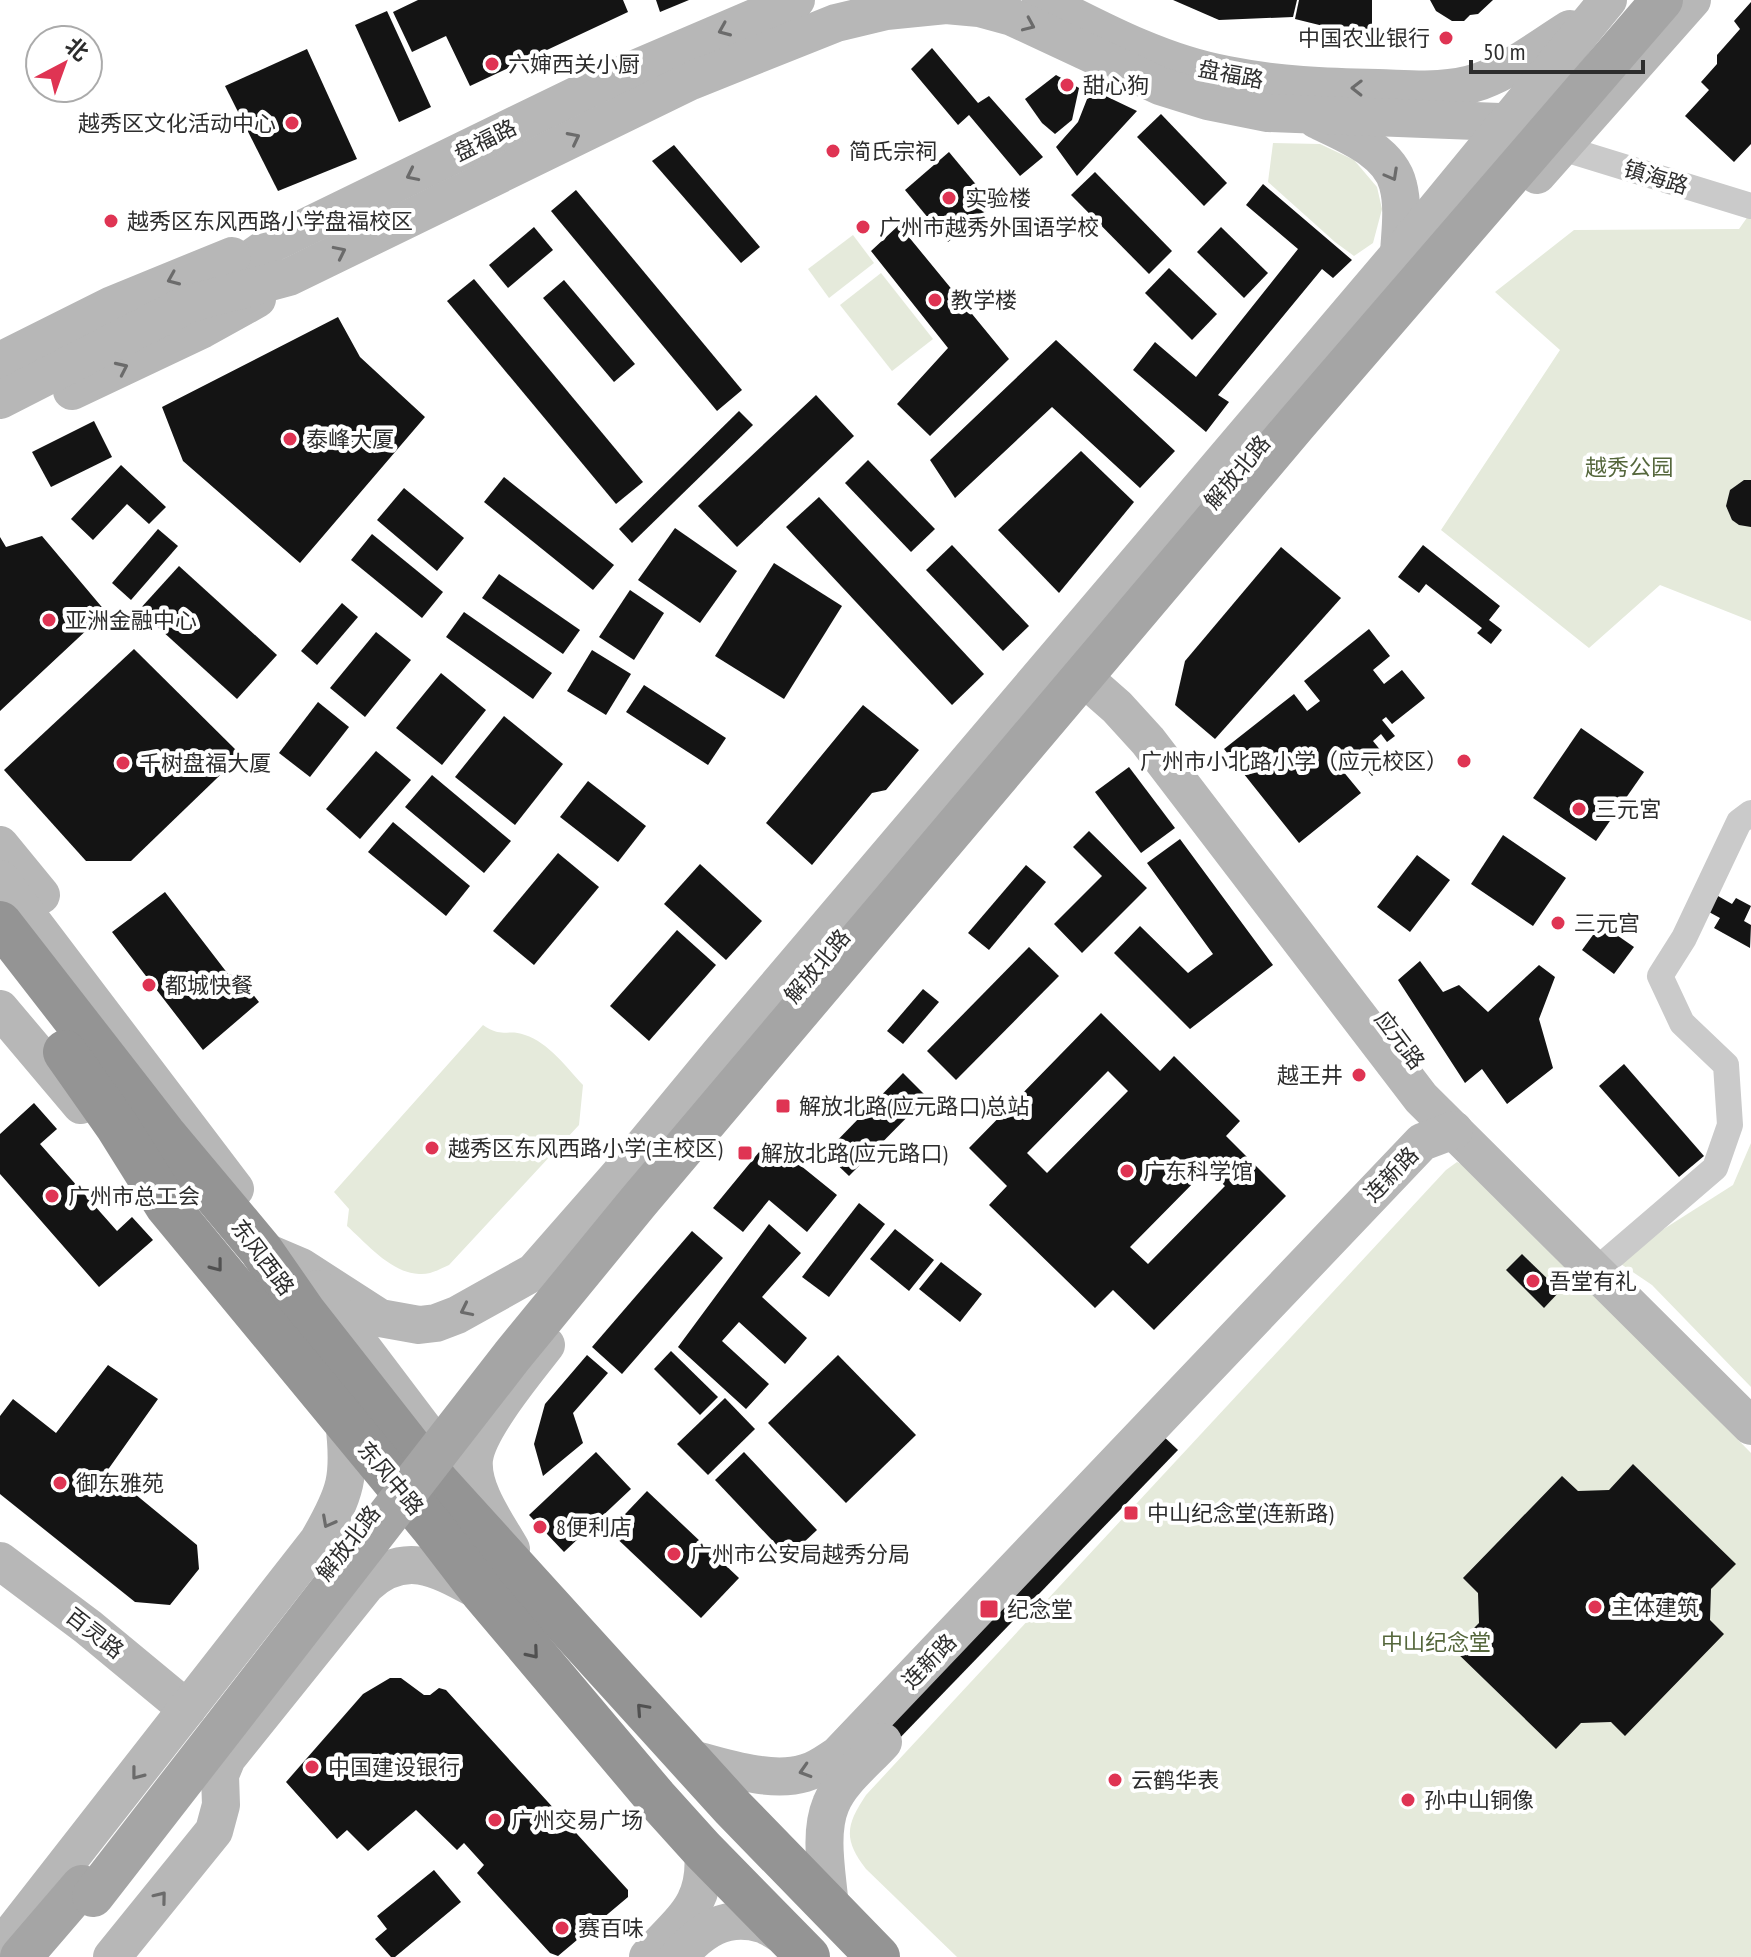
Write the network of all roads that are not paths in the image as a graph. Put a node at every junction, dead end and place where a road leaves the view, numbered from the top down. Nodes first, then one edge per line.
1 (796, 0) edge
2 (1041, 0) edge
3 (1644, 0) edge
4 (1662, 0) edge
5 (1692, 0) edge
6 (1602, 7) edge
7 (827, 12) edge
8 (1435, 91) junction
9 (1308, 115) junction
10 (1496, 126) junction
11 (1572, 136) junction
12 (1751, 206) edge
13 (1492, 226) junction
14 (273, 243) junction
15 (1399, 254) junction
16 (289, 277) junction
17 (188, 304) junction
18 (0, 361) edge
19 (0, 400) edge
20 (0, 424) edge
21 (1057, 655) junction
22 (1103, 680) junction
23 (1751, 813) edge
24 (0, 845) edge
25 (0, 879) edge
26 (0, 923) edge
27 (2, 984) edge
28 (0, 1037) edge
29 (1454, 1130) junction
30 (234, 1187) junction
31 (167, 1206) junction
32 (261, 1250) junction
33 (301, 1267) junction
34 (1595, 1271) junction
35 (534, 1272) junction
36 (564, 1323) junction
37 (344, 1421) junction
38 (1751, 1426) edge
39 (0, 1561) edge
40 (532, 1587) junction
41 (483, 1593) junction
42 (187, 1709) junction
43 (163, 1740) junction
44 (227, 1758) junction
45 (687, 1758) junction
46 (703, 1850) junction
47 (87, 1891) junction
48 (830, 1909) junction
49 (0, 1948) edge
50 (799, 1948) edge
51 (21, 1957) edge
52 (46, 1957) edge
53 (112, 1957) edge
54 (648, 1957) edge
55 (678, 1957) edge
56 (878, 1957) edge

1 -> 14 main road, 盘福路
8 -> 2 main road, 盘福路
3 - 47 main road, 解放北路
4 - 47 main road, 解放北路, bridge
5 - 11 main road, 解放北路
6 - 8 main road
6 - 10 main road, 解放北路
7 -> 9 main road
16 -> 7 main road
8 - 10 main road
9 - 10 main road
9 -> 15 main road
10 - 11 main road
10 - 13 main road
10 - 15 main road, 解放北路
11 - 12 street, 镇海路
11 - 13 main road, 解放北路
13 - 22 main road, 解放北路
14 - 17 main road, 盘福路
14 -> 18 main road
15 - 21 main road, 解放北路
16 - 17 main road
20 -> 16 main road
17 - 19 main road
21 - 22 main road, 应元路
21 - 35 main road, 解放北路
22 - 29 main road, 应元路
22 - 36 main road, 解放北路
23 - 34 street
24 - 30 main road
25 - 30 main road
26 - 32 highway, 东风西路
27 - 31 highway, 东风中路
28 - 31 main road
29 - 34 main road, 应元路
29 -> 45 main road, 连新路
29 - 48 main road, 连新路
30 - 33 main road
31 -> 37 highway, 东风中路
32 - 33 main road, 解放北路
32 - 40 highway, 东风西路
35 -> 33 main road, 解放北路
33 - 40 main road
34 - 38 main road, 应元路
35 - 36 main road
36 - 40 main road, 解放北路
37 - 41 highway, 东风中路
37 -> 42 main road
39 - 42 main road, 百灵路
45 -> 40 highway
41 - 44 main road
41 -> 46 highway, 东风中路
42 - 43 main road
43 - 44 main road
43 -> 49 main road
53 -> 44 main road
45 - 48 highway
46 - 50 highway, 东风中路
46 - 54 main road
47 - 51 main road, 解放北路
47 - 52 main road, 解放北路
48 - 56 highway
50 - 55 main road

